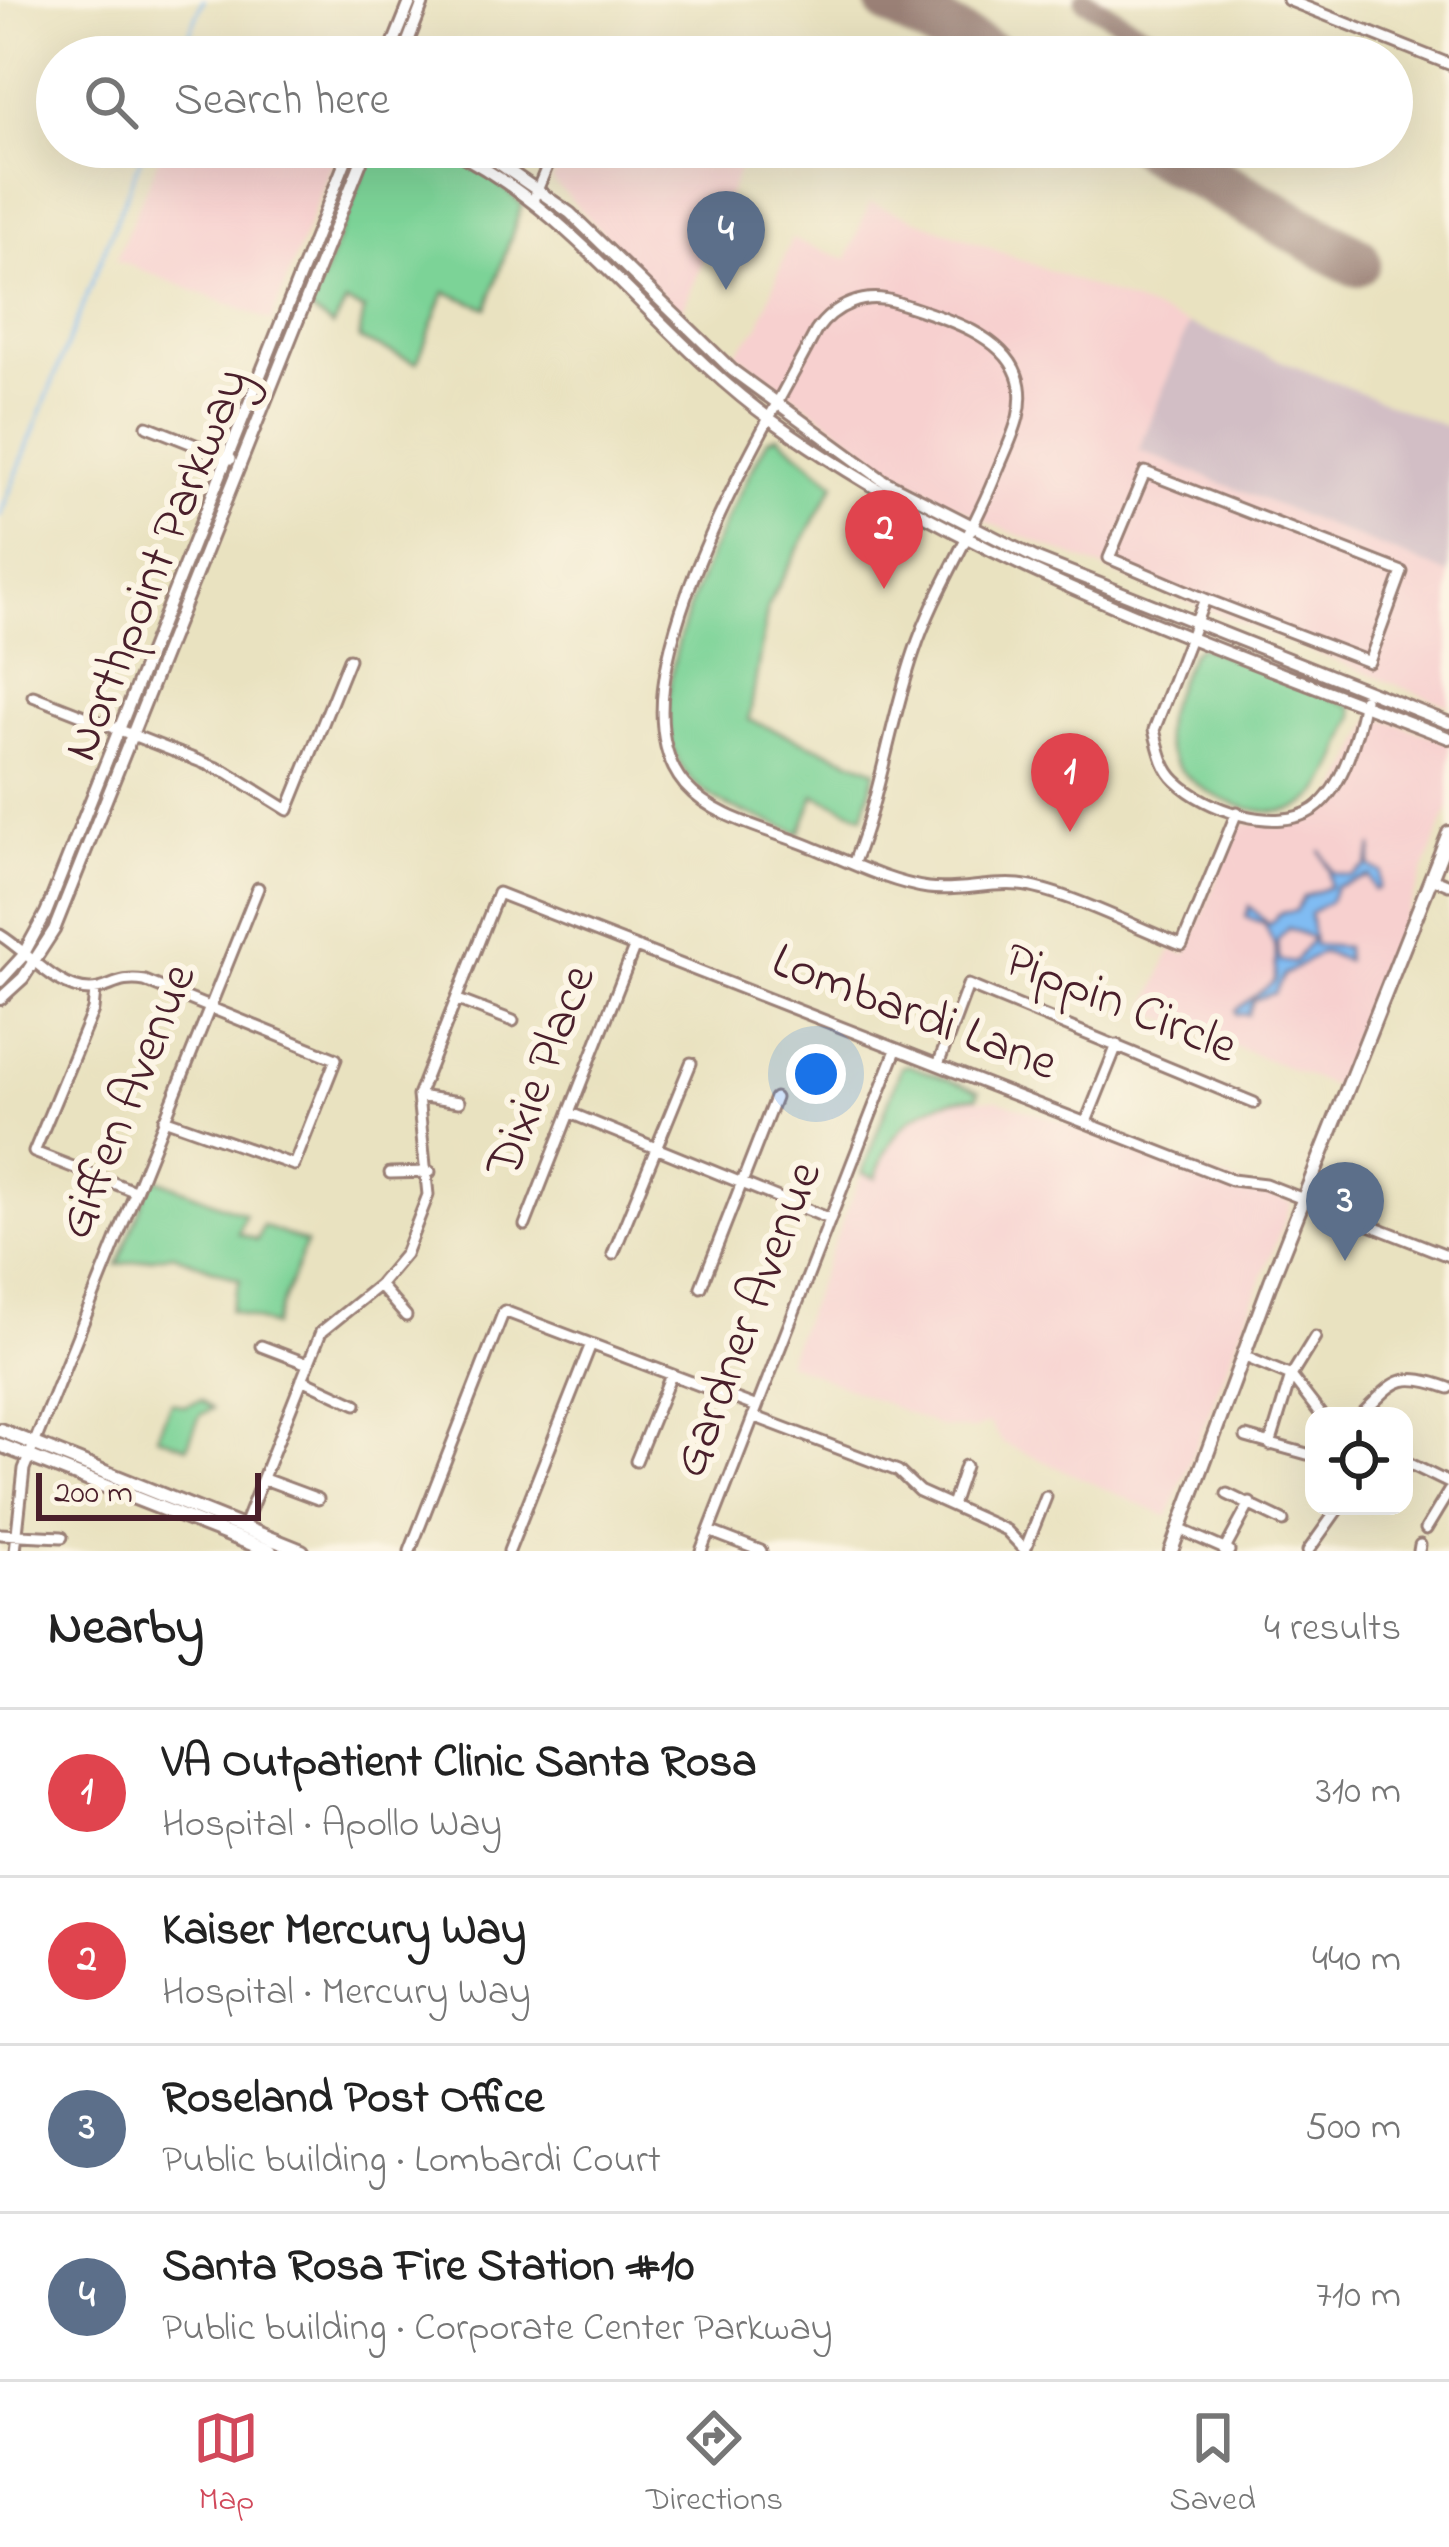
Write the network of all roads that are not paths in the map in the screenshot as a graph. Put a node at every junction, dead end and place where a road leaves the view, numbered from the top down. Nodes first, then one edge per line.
1 (410, 0) edge
2 (424, 0) edge
3 (1288, 0) edge
4 (396, 36) edge
5 (410, 36) edge
6 (1379, 36) edge
7 (1413, 50) edge
8 (1449, 64) edge
9 (343, 168) edge
10 (358, 168) edge
11 (487, 168) edge
12 (504, 168) edge
13 (546, 168) edge
14 (536, 192) junction
15 (777, 406) junction
16 (770, 419) junction
17 (147, 426) dead end
18 (232, 459) junction
19 (970, 535) junction
20 (1204, 599) junction
21 (1195, 623) junction
22 (1190, 636) junction
23 (349, 659) dead end
24 (33, 696) dead end
25 (1365, 696) junction
26 (1449, 723) edge
27 (126, 733) junction
28 (1449, 737) edge
29 (1237, 812) junction
30 (1449, 833) edge
31 (854, 862) junction
32 (1432, 878) junction
33 (1449, 885) edge
34 (258, 888) dead end
35 (0, 935) edge
36 (634, 948) junction
37 (31, 955) junction
38 (0, 981) edge
39 (95, 991) junction
40 (0, 999) edge
41 (458, 1000) junction
42 (208, 1008) junction
43 (513, 1021) dead end
44 (1117, 1045) junction
45 (896, 1050) junction
46 (691, 1063) dead end
47 (938, 1065) junction
48 (418, 1096) junction
49 (776, 1098) dead end
50 (459, 1102) dead end
51 (1254, 1102) dead end
52 (570, 1113) junction
53 (164, 1119) junction
54 (1086, 1122) junction
55 (657, 1148) junction
56 (430, 1172) junction
57 (390, 1173) dead end
58 (742, 1183) junction
59 (134, 1191) junction
60 (1305, 1198) junction
61 (830, 1219) junction
62 (525, 1225) dead end
63 (614, 1254) dead end
64 (1449, 1256) edge
65 (380, 1285) junction
66 (701, 1287) dead end
67 (406, 1316) dead end
68 (1315, 1337) dead end
69 (591, 1344) junction
70 (261, 1346) dead end
71 (1244, 1356) junction
72 (308, 1364) junction
73 (670, 1375) junction
74 (1291, 1376) junction
75 (302, 1379) junction
76 (1449, 1388) edge
77 (356, 1404) dead end
78 (1315, 1407) edge
79 (1369, 1407) edge
80 (755, 1412) junction
81 (0, 1430) edge
82 (1246, 1437) dead end
83 (0, 1444) edge
84 (1270, 1445) junction
85 (32, 1450) junction
86 (1305, 1454) edge
87 (636, 1460) dead end
88 (965, 1466) dead end
89 (1413, 1466) edge
90 (264, 1479) junction
91 (1449, 1485) edge
92 (1227, 1494) dead end
93 (1046, 1497) dead end
94 (318, 1499) dead end
95 (1250, 1503) junction
96 (952, 1505) junction
97 (1334, 1515) edge
98 (1283, 1522) dead end
99 (1179, 1529) junction
100 (1426, 1529) dead end
101 (709, 1531) junction
102 (0, 1534) edge
103 (241, 1534) junction
104 (15, 1535) junction
105 (62, 1537) dead end
106 (1025, 1550) edge
107 (1226, 1550) edge
108 (15, 1551) edge
109 (270, 1551) edge
110 (302, 1551) edge
111 (410, 1551) edge
112 (509, 1551) edge
113 (701, 1551) edge
114 (761, 1551) edge
115 (1171, 1551) edge
116 (1308, 1551) edge

1 - 4 street
2 - 5 street
3 - 6 street
7 - 8 street
9 - 18 street, Northpoint Parkway
10 - 27 street, Northpoint Parkway
11 - 14 street
12 - 14 street
13 - 14 street
14 - 15 street
14 - 16 street
15 - 16 street
15 - 19 street
15 - 19 street
16 - 19 street
16 - 31 street
17 - 18 street
18 - 27 street, Northpoint Parkway
19 - 21 street
19 - 22 street
19 - 31 street
20 - 20 street
20 - 21 street
21 - 22 street
21 - 25 street
22 - 25 street
22 - 29 street
23 - 27 street
24 - 27 street
25 - 26 street
25 - 28 street
25 - 29 street
27 - 37 street, Northpoint Parkway
29 - 31 street
30 - 32 main road
32 - 33 street
32 - 60 main road
34 - 42 street, Giffen Avenue
35 - 37 street
36 - 41 street, Lombardi Lane
36 - 45 street, Lombardi Lane
36 - 52 street, Dixie Place
37 - 38 street, Northpoint Parkway
37 - 39 street
37 - 40 street, Northpoint Parkway
39 - 42 street
39 - 59 street
41 - 43 street
41 - 48 street
42 - 53 street, Giffen Avenue
42 - 53 street
44 - 47 street, Pippin Circle
44 - 51 street, Pippin Circle
44 - 54 street
45 - 47 street, Lombardi Lane
45 - 61 street, Gardner Avenue
46 - 55 street
47 - 54 street, Lombardi Lane
48 - 50 street
48 - 56 street
49 - 58 street
52 - 55 street
52 - 62 street, Dixie Place
53 - 59 street, Giffen Avenue
54 - 60 street, Lombardi Lane
55 - 58 street
55 - 63 street
56 - 57 street
56 - 65 street
58 - 61 street
58 - 66 street
59 - 85 street, Giffen Avenue
60 - 64 street, Lombardi Lane
60 - 71 main road
61 - 80 street, Gardner Avenue
65 - 67 street
65 - 72 street
68 - 74 street
69 - 73 street
69 - 111 street
69 - 112 street
70 - 72 street
71 - 74 street
71 - 99 main road
72 - 75 street
73 - 80 street
73 - 87 street
74 - 78 street
74 - 84 street
75 - 77 street
75 - 90 street
76 - 79 street
80 - 96 street
80 - 101 street, Gardner Avenue
81 - 85 main road
82 - 84 street
83 - 85 main road
84 - 86 street
85 - 103 main road
85 - 104 street, Giffen Avenue
88 - 96 street
89 - 91 street
90 - 94 street
90 - 103 street
91 - 100 street
92 - 95 street
93 - 106 street
95 - 98 street
95 - 107 street
96 - 106 street
97 - 116 street
99 - 107 street
99 - 115 main road
101 - 113 street, Gardner Avenue
101 - 114 street
102 - 104 street
103 - 109 main road
103 - 110 main road
104 - 105 street
104 - 108 street, Giffen Avenue

